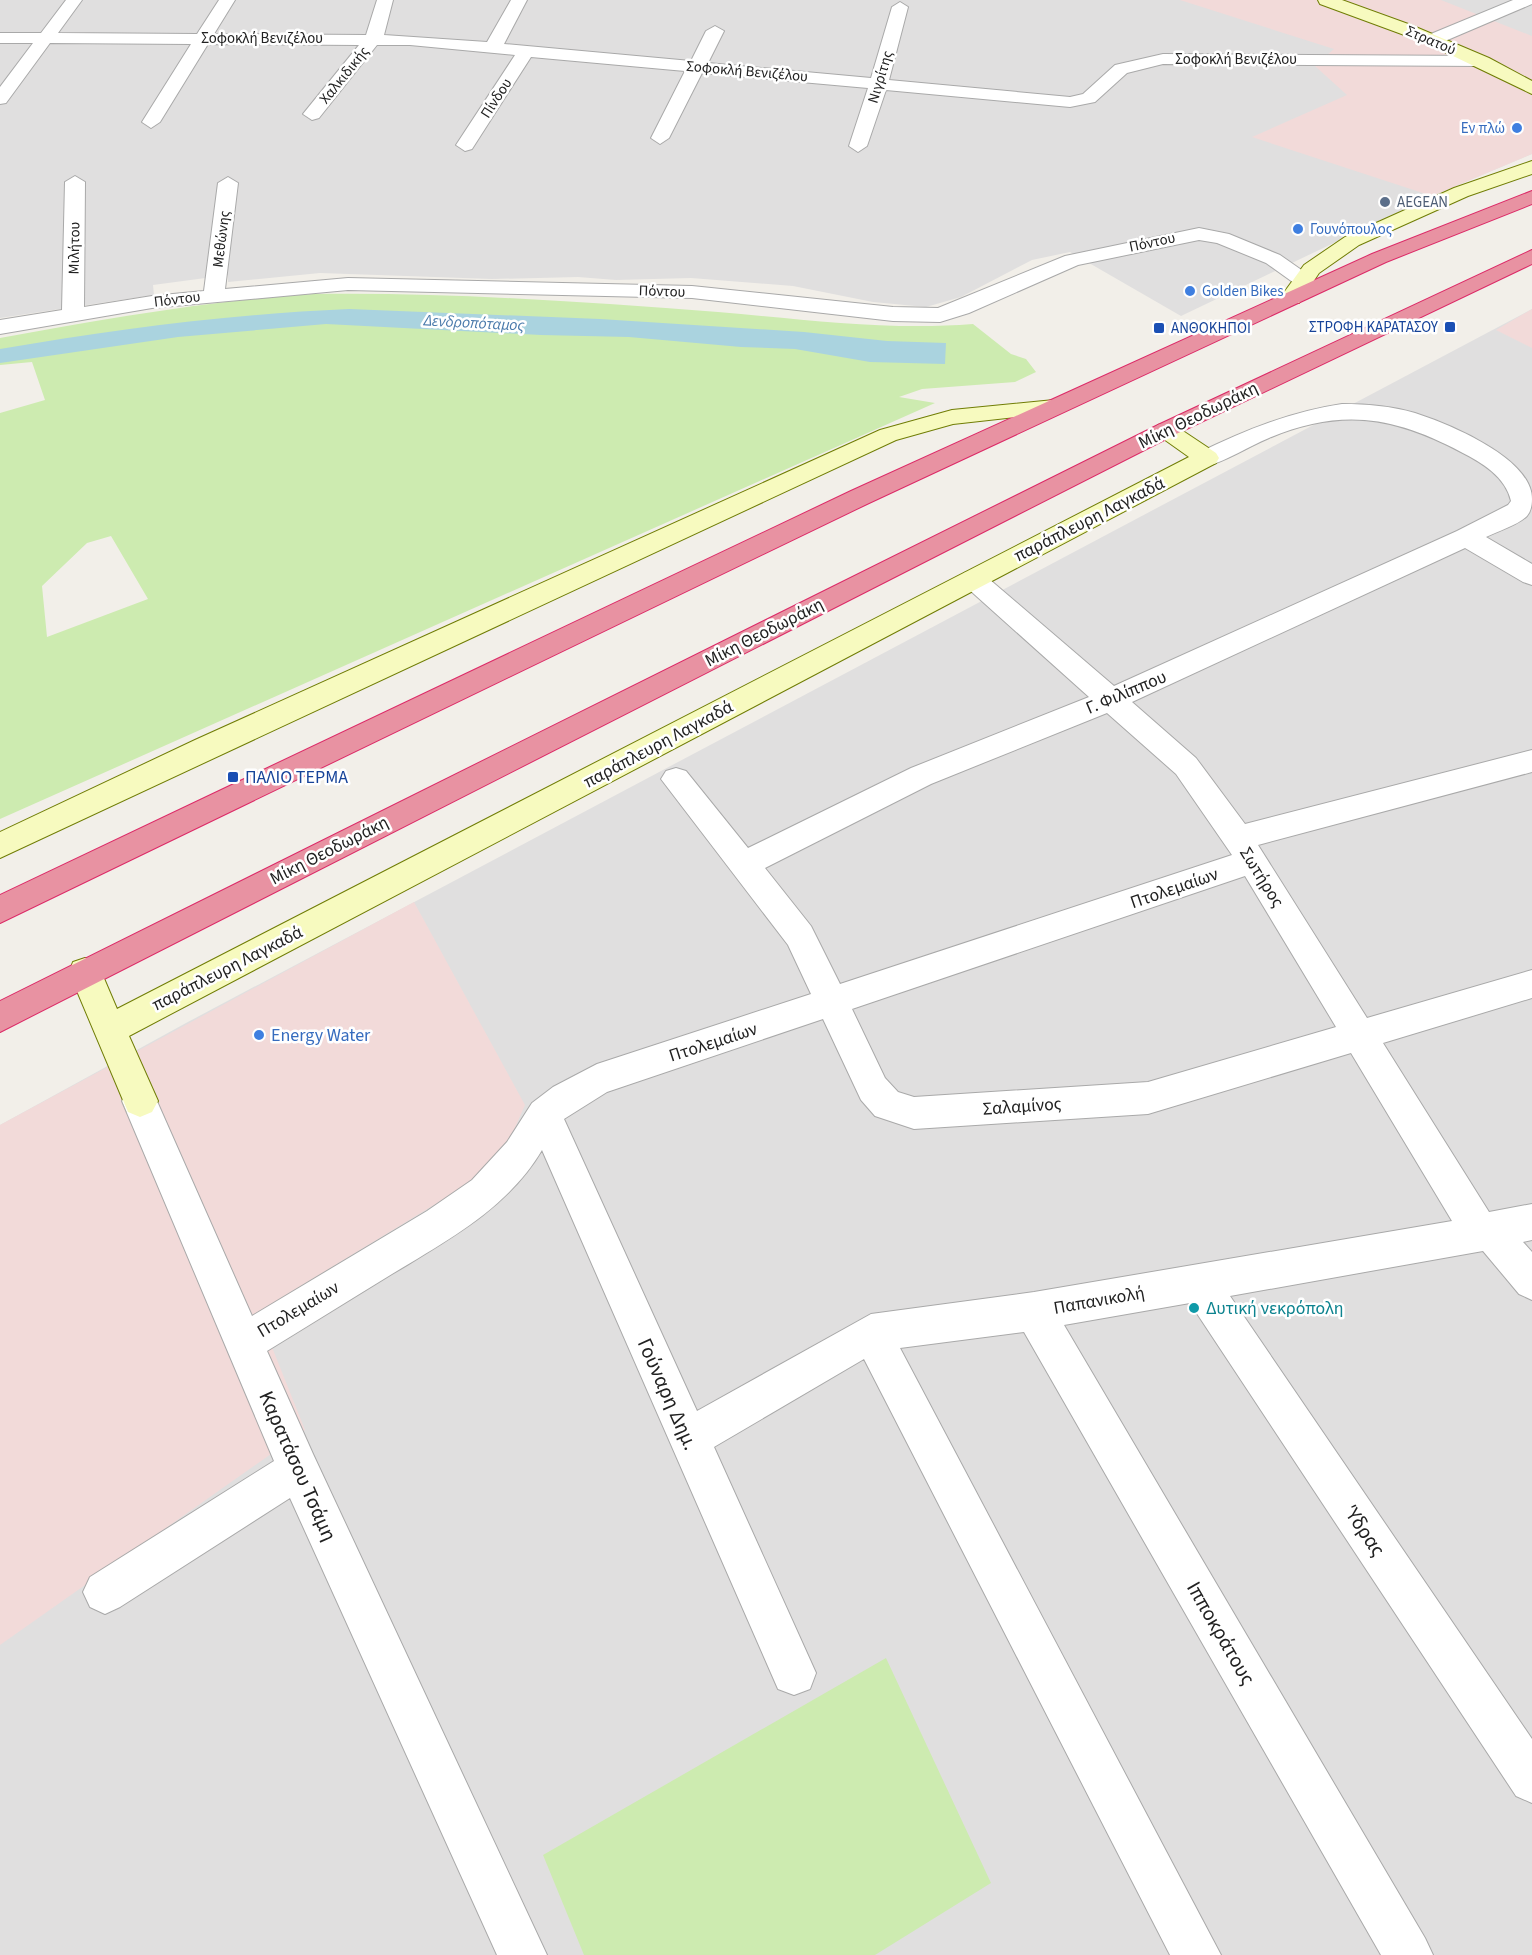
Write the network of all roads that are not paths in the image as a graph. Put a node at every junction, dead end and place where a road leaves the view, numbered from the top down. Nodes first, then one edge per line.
1 (74, 0) edge
2 (227, 0) edge
3 (385, 0) edge
4 (519, 0) edge
5 (1326, 0) edge
6 (1527, 0) edge
7 (900, 7) dead end
8 (715, 31) dead end
9 (0, 38) edge
10 (46, 38) junction
11 (204, 38) junction
12 (374, 38) junction
13 (1432, 40) junction
14 (493, 47) junction
15 (526, 51) junction
16 (1480, 61) junction
17 (697, 66) junction
18 (879, 83) junction
19 (1532, 89) edge
20 (0, 99) edge
21 (312, 114) dead end
22 (151, 122) dead end
23 (660, 138) dead end
24 (465, 145) dead end
25 (858, 146) dead end
26 (1532, 167) edge
27 (75, 182) dead end
28 (228, 183) dead end
29 (1532, 197) edge
30 (1532, 256) edge
31 (1302, 278) junction
32 (214, 294) junction
33 (1291, 298) junction
34 (73, 313) junction
35 (0, 327) edge
36 (1054, 407) junction
37 (1166, 430) junction
38 (1207, 458) junction
39 (1524, 483) edge
40 (1466, 537) junction
41 (1532, 576) edge
42 (973, 579) junction
43 (1112, 699) junction
44 (1532, 761) edge
45 (676, 779) dead end
46 (0, 846) edge
47 (1245, 850) junction
48 (744, 864) junction
49 (0, 910) edge
50 (85, 972) junction
51 (1532, 984) edge
52 (833, 1003) junction
53 (0, 1017) edge
54 (110, 1029) junction
55 (1362, 1036) junction
56 (544, 1114) junction
57 (1532, 1222) edge
58 (1485, 1232) junction
59 (1532, 1281) edge
60 (1199, 1282) junction
61 (1034, 1311) junction
62 (871, 1333) junction
63 (243, 1343) junction
64 (688, 1439) junction
65 (298, 1469) junction
66 (105, 1592) dead end
67 (794, 1673) dead end
68 (1532, 1780) edge
69 (522, 1955) edge
70 (1196, 1955) edge
71 (1408, 1955) edge

1 - 10 street
2 - 11 street
3 - 12 street, Χαλκιδικής
4 - 14 street
5 - 13 street, Στρατού
6 - 13 street
7 - 18 street, Νιγρίτης
8 - 17 street
9 - 10 street, Σοφοκλή Βενιζέλου
10 - 11 street, Σοφοκλή Βενιζέλου
10 - 20 street
11 - 12 street, Σοφοκλή Βενιζέλου
11 - 22 street
12 - 14 street, Σοφοκλή Βενιζέλου
12 - 21 street, Χαλκιδικής
13 - 16 street, Στρατού
14 - 15 street, Σοφοκλή Βενιζέλου
15 - 17 street, Σοφοκλή Βενιζέλου
15 - 24 street, Πίνδου
16 - 18 street, Σοφοκλή Βενιζέλου
16 - 19 street, Στρατού
17 - 18 street, Σοφοκλή Βενιζέλου
17 - 23 street
18 - 25 street, Νιγρίτης
26 - 31 street
27 - 34 street, Μιλήτου
28 - 32 street, Μεθώνης
29 - 33 highway
30 - 37 highway, Μίκη Θεοδωράκη
31 - 32 street, Πόντου
31 - 33 street
32 - 34 street, Πόντου
33 - 36 highway
34 - 35 street, Πόντου
36 - 46 street
36 - 49 highway
37 - 38 street
37 - 50 highway, Μίκη Θεοδωράκη
38 - 39 street
38 - 42 street, παράπλευρη Λαγκαδά
39 - 40 street, Γ. Φιλίππου
40 - 41 street
40 - 43 street, Γ. Φιλίππου
42 - 43 street, Σωτήρος
42 - 54 street, παράπλευρη Λαγκαδά
43 - 47 street, Σωτήρος
43 - 48 street, Γ. Φιλίππου
44 - 47 street, Πτολεμαίων
45 - 48 street, Σαλαμίνος
47 - 52 street, Πτολεμαίων
47 - 55 street, Σωτήρος
48 - 52 street, Σαλαμίνος
50 - 53 highway, Μίκη Θεοδωράκη
50 - 54 street, Καρατάσου Τσάμη
51 - 55 street, Σαλαμίνος
52 - 55 street, Σαλαμίνος
52 - 56 street, Πτολεμαίων
54 - 63 street, Καρατάσου Τσάμη
55 - 58 street, Σωτήρος
56 - 63 street, Πτολεμαίων
56 - 64 street, Γούναρη Δημ.
57 - 58 street, Παπανικολή
58 - 59 street, Σωτήρος
58 - 60 street, Παπανικολή
60 - 61 street, Παπανικολή
60 - 68 street, Ύδρας
61 - 62 street, Παπανικολή
61 - 71 street, Ιπποκράτους
62 - 64 street, Παπανικολή
62 - 70 street
63 - 65 street, Καρατάσου Τσάμη
64 - 67 street, Γούναρη Δημ.
65 - 66 street
65 - 69 street, Καρατάσου Τσάμη

